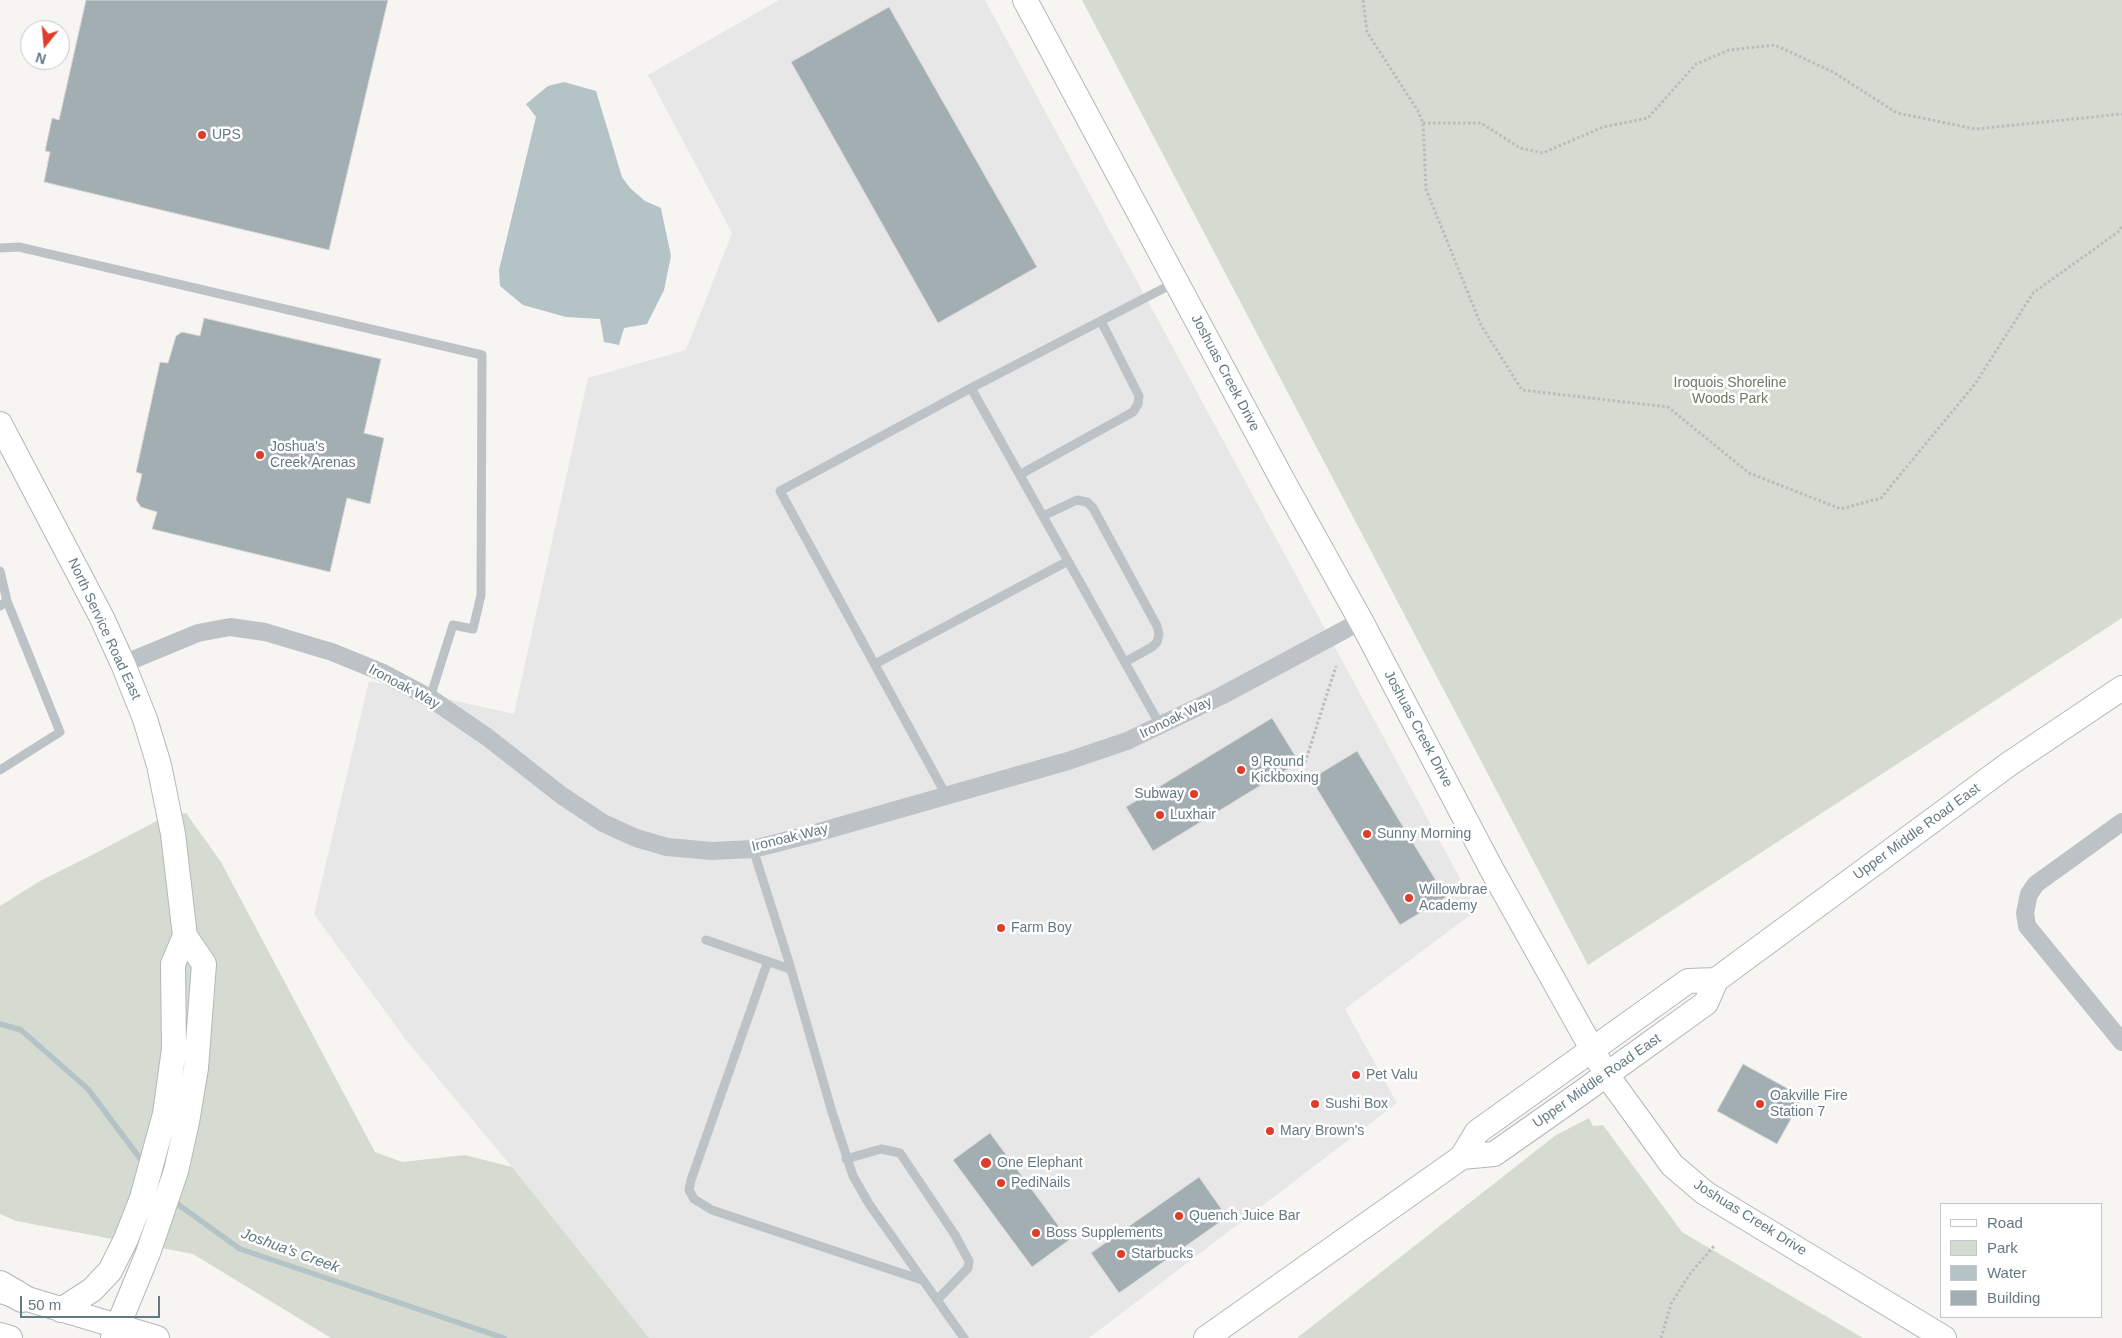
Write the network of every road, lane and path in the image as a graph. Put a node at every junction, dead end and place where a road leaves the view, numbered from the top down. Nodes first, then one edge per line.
1 (1025, 0) edge
2 (1363, 0) edge
3 (2122, 114) edge
4 (1423, 123) junction
5 (2122, 226) edge
6 (0, 248) edge
7 (1176, 282) junction
8 (1100, 321) junction
9 (971, 388) junction
10 (0, 424) edge
11 (1021, 474) junction
12 (1043, 516) junction
13 (1068, 561) junction
14 (0, 571) edge
15 (4, 604) edge
16 (1361, 621) junction
17 (1125, 662) junction
18 (124, 664) junction
19 (875, 664) junction
20 (1336, 666) dead end
21 (2122, 688) edge
22 (430, 698) junction
23 (1160, 725) junction
24 (0, 770) edge
25 (1302, 772) dead end
26 (946, 795) junction
27 (2122, 822) edge
28 (753, 849) junction
29 (185, 936) junction
30 (706, 940) dead end
31 (768, 961) junction
32 (790, 968) junction
33 (1716, 980) junction
34 (2122, 1042) edge
35 (1592, 1050) junction
36 (1606, 1074) junction
37 (1462, 1157) junction
38 (846, 1159) junction
39 (1714, 1246) dead end
40 (923, 1280) junction
41 (7, 1291) edge
42 (936, 1300) junction
43 (61, 1310) junction
44 (115, 1332) edge
45 (0, 1335) edge
46 (10, 1338) edge
47 (157, 1338) edge
48 (964, 1338) edge
49 (1206, 1338) edge
50 (1660, 1338) edge
51 (1944, 1338) edge

1 - 7 street, Joshuas Creek Drive
2 - 4 path
3 - 4 path
4 - 5 path
6 - 22 lane
7 - 8 lane
7 - 16 street, Joshuas Creek Drive
8 - 9 lane
8 - 11 lane
9 - 11 lane
9 - 19 lane
10 - 18 street, North Service Road East
11 - 12 lane
12 - 13 lane
12 - 17 lane
13 - 17 lane
13 - 19 lane
14 - 15 lane
15 - 24 lane
16 - 23 street, Ironoak Way
16 - 35 street, Joshuas Creek Drive
17 - 23 lane
18 - 22 street, Ironoak Way
18 - 29 street, North Service Road East
19 - 26 lane
20 - 25 path
21 - 33 street, Upper Middle Road East
22 - 28 street, Ironoak Way
23 - 26 street, Ironoak Way
26 - 28 street, Ironoak Way
27 - 34 street
28 - 32 lane
29 - 43 street
29 - 44 street, North Service Road East
30 - 31 lane
31 - 32 lane
31 - 40 lane
32 - 38 lane
33 - 35 street, Upper Middle Road East
33 - 36 street, Upper Middle Road East
35 - 36 street, Joshuas Creek Drive
35 - 37 street, Upper Middle Road East
36 - 37 street, Upper Middle Road East
36 - 51 street, Joshuas Creek Drive
37 - 49 street, Upper Middle Road East
38 - 40 lane
38 - 42 lane
39 - 50 path
40 - 42 lane
41 - 43 street
42 - 48 lane
43 - 44 street
44 - 47 street
45 - 46 street

